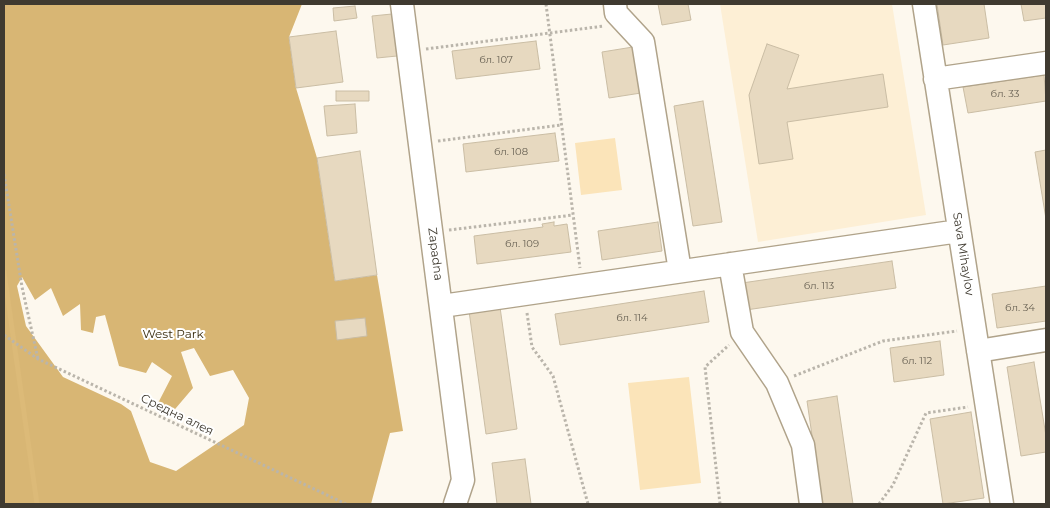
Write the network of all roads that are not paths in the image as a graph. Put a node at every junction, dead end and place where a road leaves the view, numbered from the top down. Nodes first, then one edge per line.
1 (402, 4) edge
2 (614, 4) edge
3 (924, 4) edge
4 (1046, 62) edge
5 (936, 79) junction
6 (959, 231) junction
7 (730, 264) junction
8 (680, 271) junction
9 (442, 306) junction
10 (1046, 340) edge
11 (978, 351) junction
12 (455, 504) edge
13 (811, 504) edge
14 (1002, 504) edge

1 - 9 street, Zapadna
2 - 8 street
3 - 5 street, Sava Mihaylov
4 - 5 street
5 - 6 street, Sava Mihaylov
6 - 7 street
6 - 11 street, Sava Mihaylov
7 - 8 street
7 - 13 street
8 - 9 street
9 - 12 street, Zapadna
10 - 11 street
11 - 14 street, Sava Mihaylov

